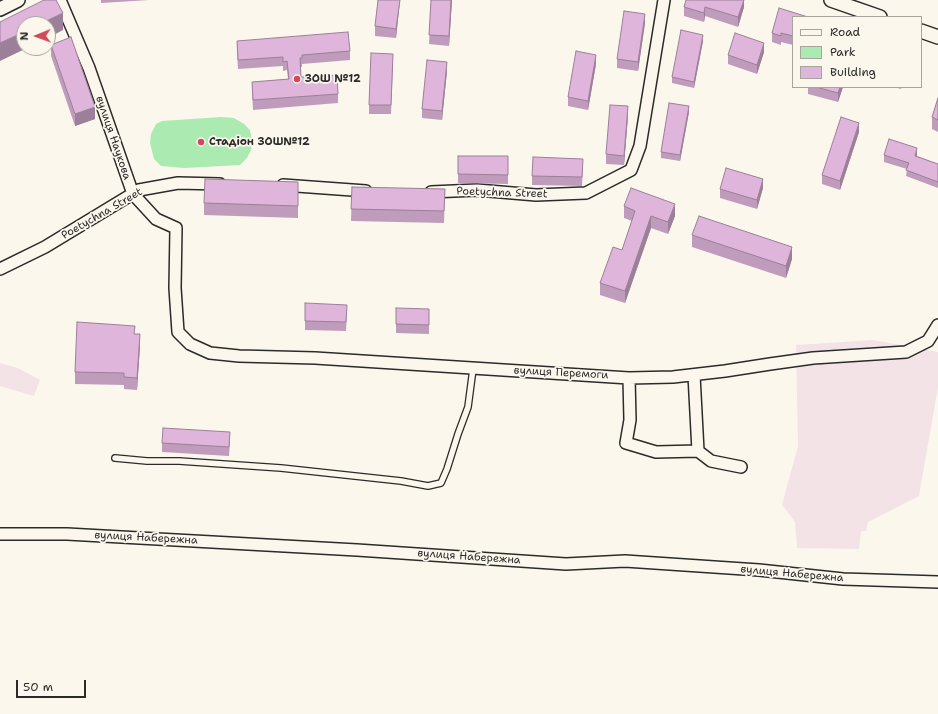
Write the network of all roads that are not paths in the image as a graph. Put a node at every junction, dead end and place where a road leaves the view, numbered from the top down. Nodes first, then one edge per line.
1 (18, 0) edge
2 (60, 0) edge
3 (664, 0) edge
4 (831, 0) edge
5 (0, 9) edge
6 (877, 16) edge
7 (922, 32) edge
8 (938, 38) edge
9 (234, 184) edge
10 (274, 185) edge
11 (378, 191) edge
12 (421, 193) edge
13 (133, 194) junction
14 (0, 269) edge
15 (938, 325) edge
16 (178, 332) joint
17 (473, 369) junction
18 (694, 375) junction
19 (629, 378) junction
20 (698, 451) junction
21 (115, 458) dead end
22 (741, 467) dead end
23 (0, 534) edge
24 (938, 582) edge

1 - 5 street
2 - 13 street, вулиця Наукова
3 - 12 street, Poetychna Street
4 - 6 street
7 - 8 street
9 - 13 street, Poetychna Street
10 - 11 street
13 - 14 street, Poetychna Street
13 - 16 street, вулиця Наукова
15 - 18 street, вулиця Перемоги
16 - 17 street, вулиця Перемоги
17 - 19 street, вулиця Перемоги
17 - 21 lane
18 - 19 street, вулиця Перемоги
18 - 20 street
19 - 20 street
20 - 22 street
23 - 24 street, вулиця Набережна

